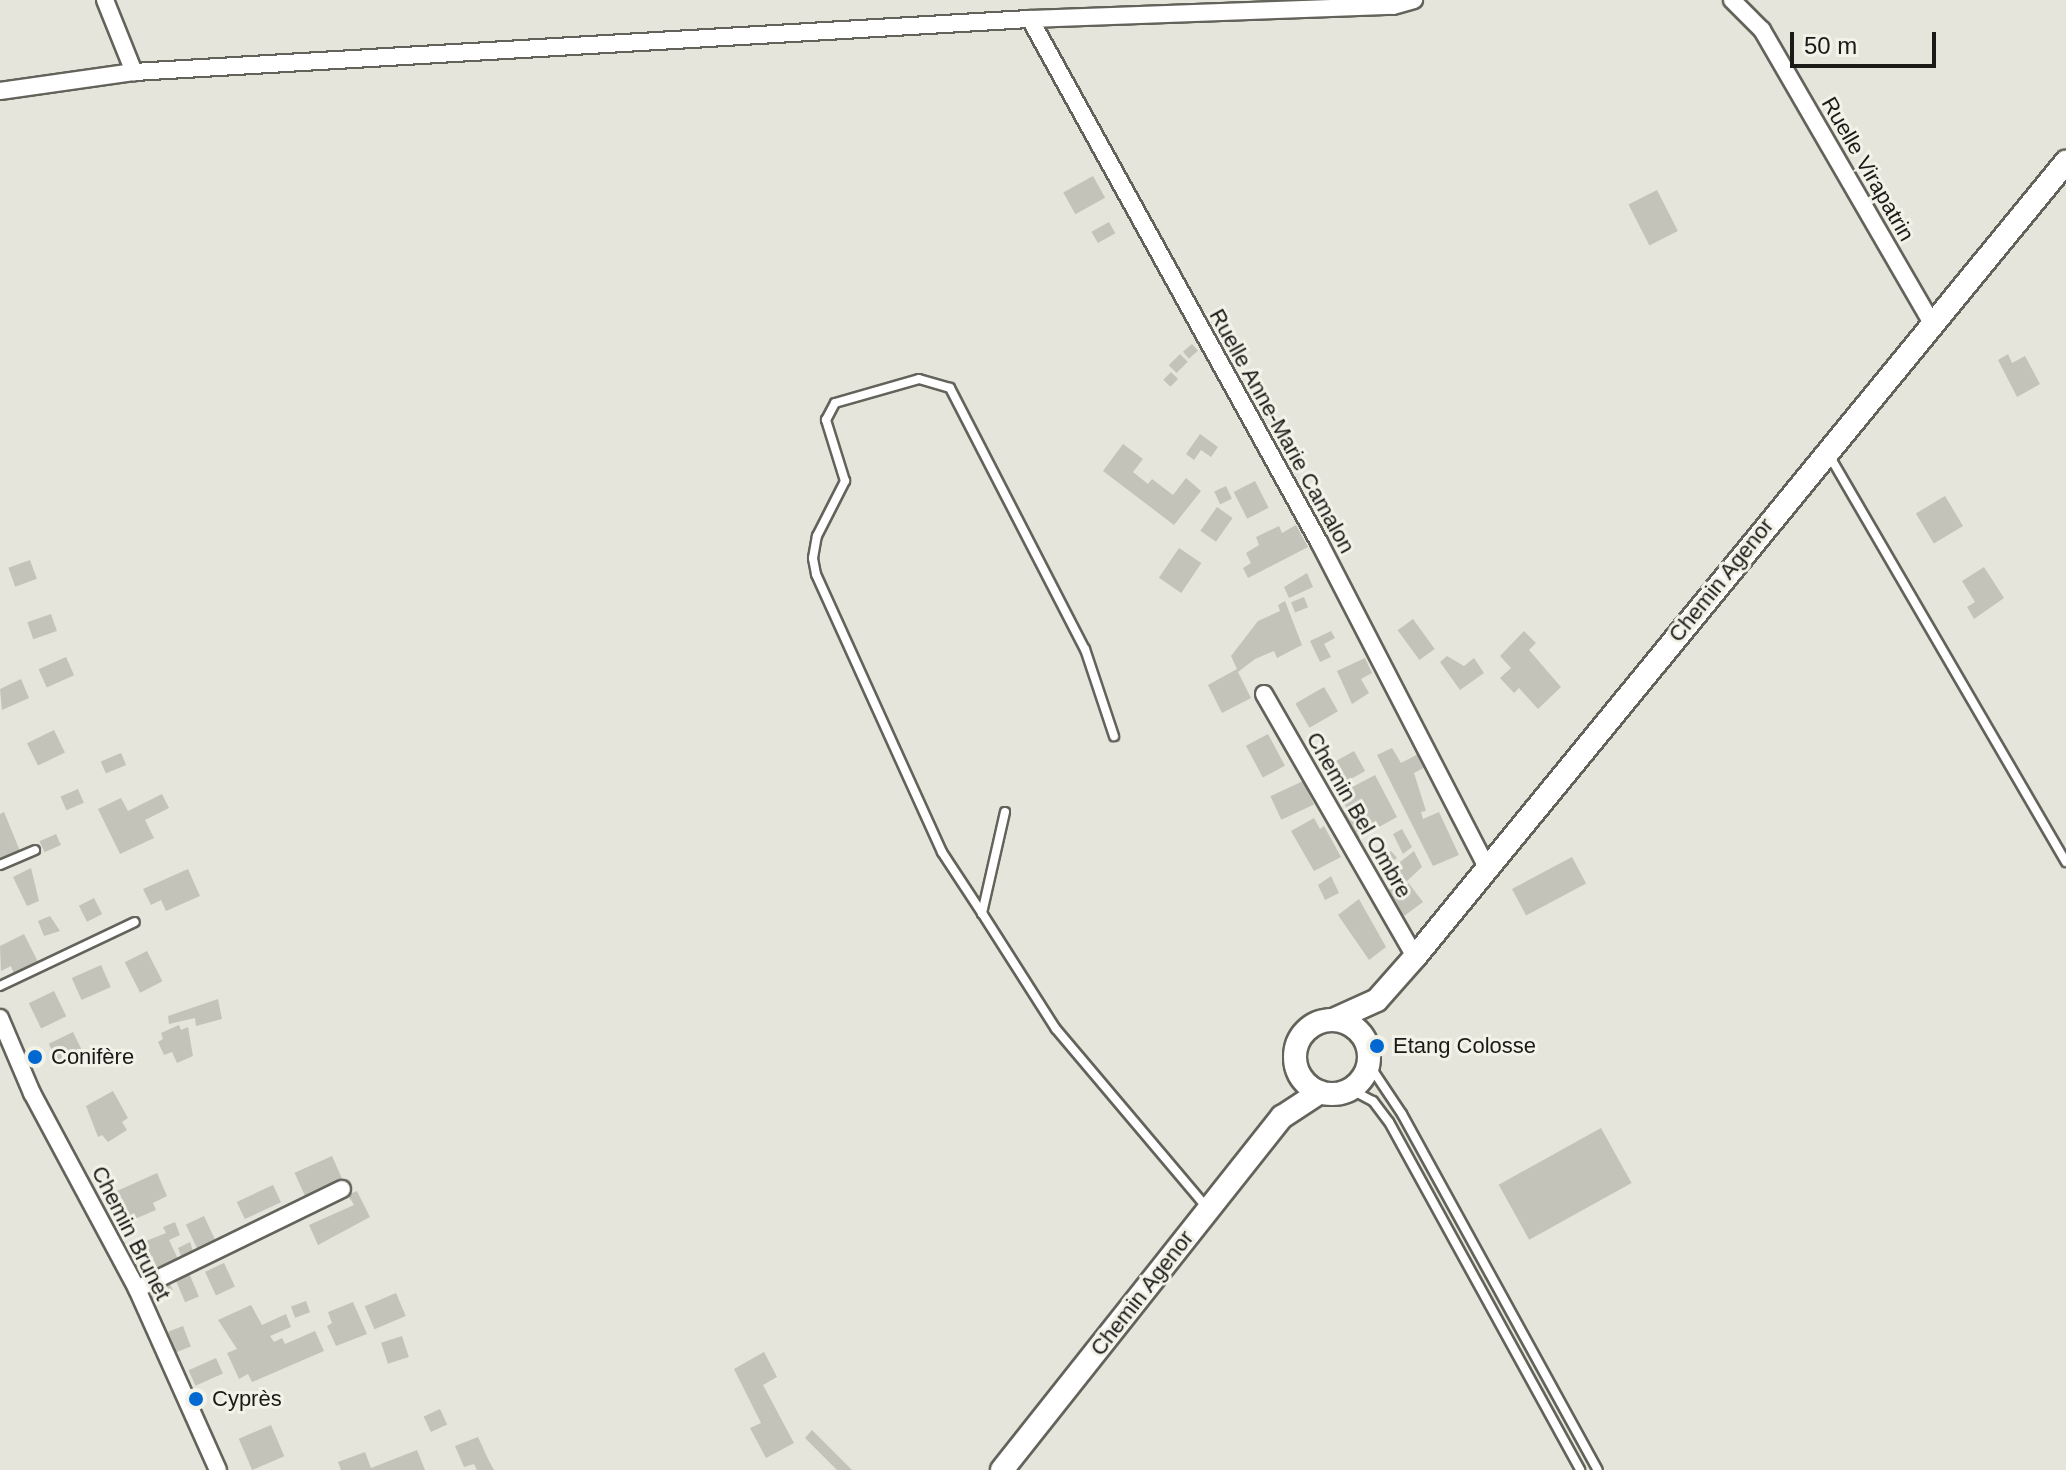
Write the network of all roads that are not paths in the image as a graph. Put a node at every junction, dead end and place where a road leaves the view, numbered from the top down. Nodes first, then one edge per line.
1 (105, 0) edge
2 (1414, 0) edge
3 (1732, 0) edge
4 (1030, 19) junction
5 (134, 72) junction
6 (0, 91) edge
7 (2066, 162) edge
8 (1933, 325) junction
9 (1826, 451) junction
10 (1264, 694) dead end
11 (1114, 736) dead end
12 (1005, 812) dead end
13 (35, 850) dead end
14 (2066, 862) edge
15 (0, 865) edge
16 (1487, 868) junction
17 (982, 913) junction
18 (135, 922) dead end
19 (1415, 957) junction
20 (0, 986) edge
21 (1377, 1000) junction
22 (0, 1018) edge
23 (1333, 1020) junction
24 (1367, 1053) junction
25 (1297, 1071) junction
26 (1350, 1089) junction
27 (1320, 1092) junction
28 (1282, 1117) junction
29 (342, 1189) dead end
30 (1209, 1210) junction
31 (137, 1289) junction
32 (218, 1470) edge
33 (1002, 1470) edge
34 (1580, 1470) edge
35 (1598, 1470) edge

1 - 5 street
2 - 4 street
3 - 8 street, Ruelle Virapatrin
4 - 5 street
4 - 16 street, Ruelle Anne-Marie Camalon
5 - 6 street
7 - 8 main road, Chemin Agenor
8 - 9 main road, Chemin Agenor
9 - 14 lane
9 - 16 main road, Chemin Agenor
10 - 19 street, Chemin Bel Ombre
11 - 17 lane
12 - 17 lane
13 - 15 lane
16 - 19 main road, Chemin Agenor
17 - 30 lane
18 - 20 lane
19 - 21 main road, Chemin Agenor
21 - 23 main road, Chemin Agenor
21 - 24 main road, Chemin Agenor
22 - 31 street, Chemin Brunet
23 - 24 main road
23 - 25 main road, Chemin Agenor
24 - 26 main road, Chemin Agenor
24 - 35 lane
25 - 27 main road
25 - 28 main road, Chemin Agenor
26 - 27 main road, Chemin Agenor
26 - 34 lane
27 - 28 main road, Chemin Agenor
28 - 30 main road, Chemin Agenor
29 - 31 street
30 - 33 main road, Chemin Agenor
31 - 32 street, Chemin Brunet

